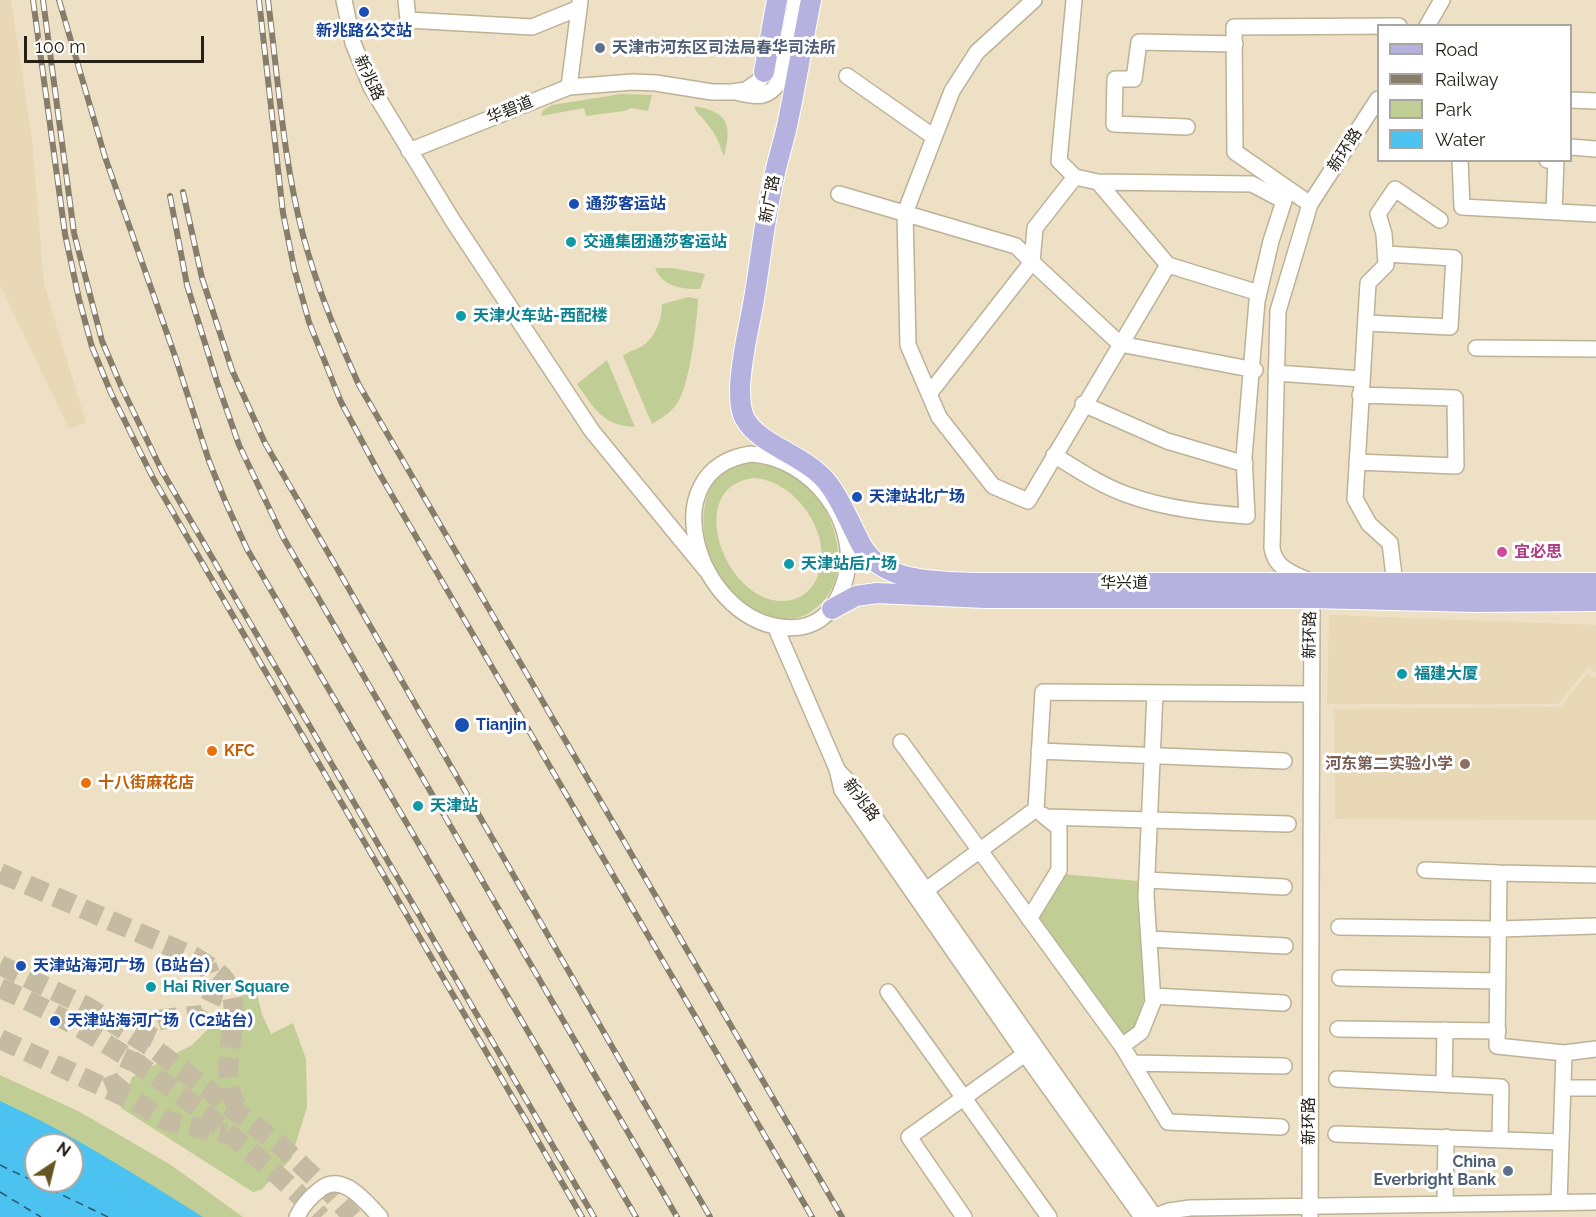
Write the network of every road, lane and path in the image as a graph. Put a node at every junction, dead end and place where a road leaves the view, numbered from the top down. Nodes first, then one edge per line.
1 (344, 0) edge
2 (406, 0) edge
3 (777, 0) edge
4 (796, 0) edge
5 (810, 0) edge
6 (1034, 0) edge
7 (1074, 0) edge
8 (1442, 0) edge
9 (580, 4) edge
10 (1377, 24) edge
11 (1428, 24) edge
12 (1235, 44) junction
13 (764, 72) joint
14 (847, 76) dead end
15 (569, 87) junction
16 (732, 92) junction
17 (1572, 100) edge
18 (1377, 101) edge
19 (1596, 101) edge
20 (1187, 127) dead end
21 (934, 137) junction
22 (1572, 147) edge
23 (1596, 149) edge
24 (409, 151) junction
25 (1460, 162) edge
26 (1556, 162) edge
27 (1075, 177) junction
28 (1098, 182) junction
29 (839, 194) dead end
30 (1310, 204) junction
31 (1554, 212) junction
32 (905, 213) junction
33 (1596, 214) edge
34 (1440, 220) dead end
35 (762, 249) junction
36 (1386, 254) junction
37 (1032, 262) junction
38 (1168, 265) junction
39 (1259, 293) junction
40 (1366, 322) junction
41 (1120, 344) junction
42 (1476, 348) dead end
43 (1596, 349) edge
44 (1254, 370) junction
45 (1276, 373) junction
46 (1361, 379) junction
47 (929, 394) junction
48 (1360, 395) junction
49 (740, 399) joint
50 (1083, 405) junction
51 (1054, 455) junction
52 (1357, 462) junction
53 (1245, 464) junction
54 (706, 570) junction
55 (1063, 583) junction
56 (1395, 584) junction
57 (1596, 584) edge
58 (1311, 590) junction
59 (1596, 602) edge
60 (832, 609) junction
61 (775, 626) junction
62 (1155, 693) junction
63 (1310, 694) junction
64 (901, 742) dead end
65 (1039, 751) junction
66 (1152, 756) junction
67 (1284, 761) dead end
68 (837, 770) junction
69 (1041, 813) junction
70 (1149, 820) junction
71 (1288, 824) dead end
72 (980, 850) junction
73 (1425, 870) dead end
74 (1499, 873) junction
75 (1596, 875) edge
76 (1147, 880) junction
77 (1284, 887) dead end
78 (926, 890) junction
79 (1029, 919) junction
80 (1596, 926) edge
81 (1339, 927) dead end
82 (1499, 929) junction
83 (1149, 939) junction
84 (1285, 946) dead end
85 (1340, 978) dead end
86 (1498, 981) junction
87 (888, 992) dead end
88 (1153, 996) junction
89 (1283, 1003) dead end
90 (1338, 1029) dead end
91 (1444, 1030) junction
92 (1498, 1031) junction
93 (1122, 1046) junction
94 (1596, 1049) edge
95 (1564, 1053) junction
96 (1025, 1054) junction
97 (1132, 1063) junction
98 (1284, 1066) dead end
99 (1337, 1079) dead end
100 (1444, 1084) junction
101 (1563, 1088) junction
102 (1596, 1088) edge
103 (964, 1098) junction
104 (1281, 1127) dead end
105 (1336, 1134) dead end
106 (1446, 1137) junction
107 (1500, 1139) junction
108 (1561, 1142) junction
109 (1596, 1202) edge
110 (1445, 1203) junction
111 (1568, 1207) edge
112 (1309, 1211) edge
113 (1134, 1214) edge
114 (297, 1217) edge
115 (380, 1217) edge
116 (964, 1217) edge
117 (1049, 1217) edge
118 (1154, 1217) edge

1 - 24 street, 新兆路
2 - 9 street
3 - 13 main road
4 - 16 street, 华碧道
5 - 35 main road, 新广路
6 - 21 street
7 - 27 street
8 - 11 street
9 - 15 street
10 - 12 street
12 - 20 street
12 - 30 street
13 - 16 street
14 - 21 street
15 - 16 street, 华碧道
15 - 24 street, 华碧道
17 - 19 street
18 - 30 street, 新环路
21 - 32 street
22 - 23 street
24 - 54 street, 新兆路
25 - 31 street
26 - 31 street
27 - 28 street
27 - 37 street
28 - 38 street
28 - 39 street
29 - 32 street
30 - 45 street, 新环路
31 - 33 street
32 - 37 street
32 - 47 street
34 - 36 street
35 - 49 main road, 新广路
35 - 55 main road
36 - 40 street
36 - 40 street
37 - 41 street
37 - 47 street
38 - 39 street
38 - 41 street
39 - 44 street
40 - 46 street
41 - 44 street
41 - 50 street
42 - 43 street
44 - 53 street
45 - 46 street
45 - 58 street, 新环路
46 - 48 street
47 - 51 street
48 - 52 street
48 - 52 street
49 - 55 main road, 华兴道
50 - 51 street
50 - 53 street
51 - 53 street
52 - 56 street
54 - 60 street
54 - 61 street
55 - 58 main road, 华兴道
56 - 57 main road, 华兴道
56 - 58 main road, 华兴道
58 - 59 main road, 华兴道
58 - 60 main road, 华兴道
58 - 63 street, 新环路
60 - 61 street
61 - 68 street
62 - 63 street
62 - 65 street
62 - 66 street
63 - 112 street, 新环路
64 - 72 street
65 - 66 street
65 - 69 street
66 - 67 street
66 - 70 street
68 - 78 street, 新兆路
68 - 96 street, 新兆路
69 - 70 street
69 - 72 street
69 - 79 street
70 - 71 street
70 - 76 street
72 - 78 street
72 - 79 street
73 - 74 street
74 - 75 street
74 - 82 street
76 - 77 street
76 - 83 street
78 - 118 street, 新兆路
79 - 93 street
80 - 82 street
81 - 82 street
82 - 86 street
83 - 84 street
83 - 88 street
85 - 86 street
86 - 92 street
87 - 103 street
88 - 89 street
88 - 93 street
90 - 91 street
91 - 92 street
91 - 100 street
92 - 95 street
93 - 97 street
94 - 95 street
95 - 101 street
96 - 103 street
96 - 113 street, 新兆路
97 - 98 street
97 - 104 street
99 - 100 street
100 - 107 street
101 - 102 street
101 - 108 street
103 - 116 street
103 - 117 street
105 - 106 street
106 - 107 street
106 - 110 street
107 - 108 street
108 - 111 street
109 - 111 street
110 - 111 street
110 - 112 street
112 - 118 street
114 - 115 street

